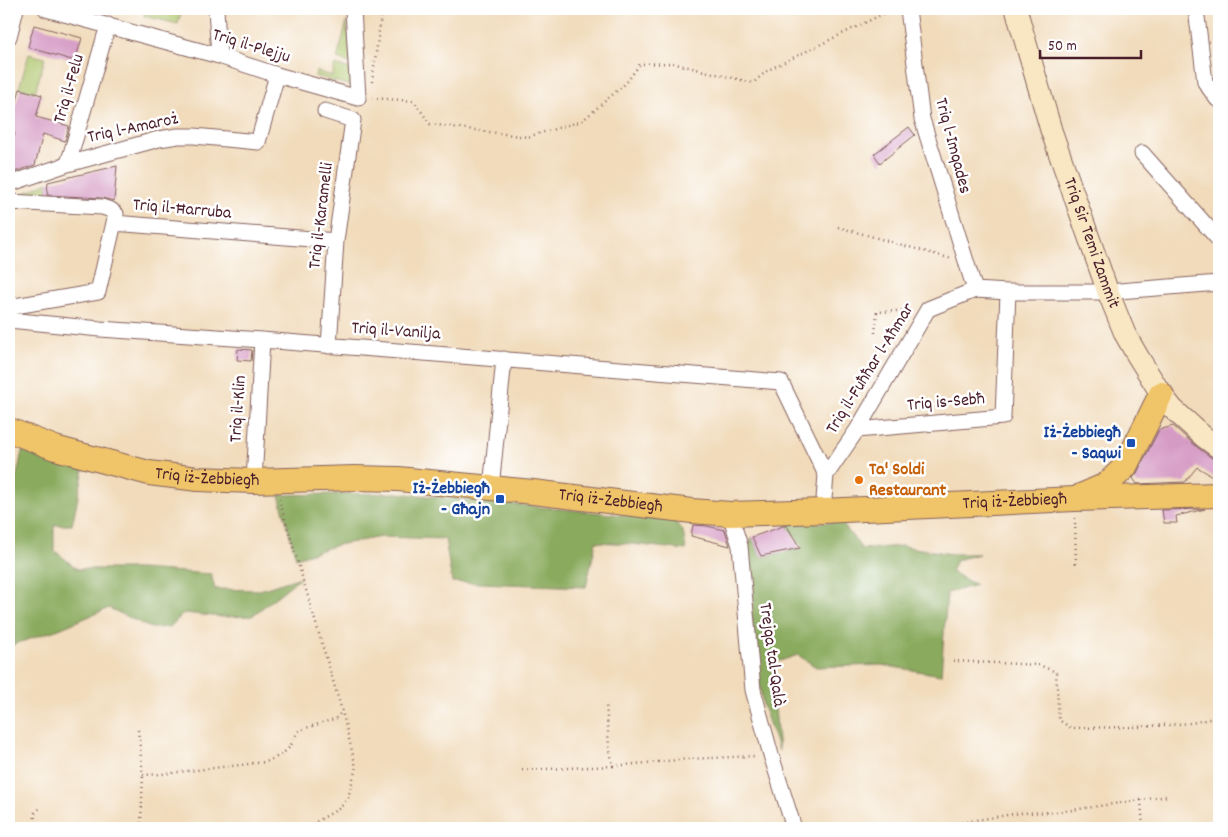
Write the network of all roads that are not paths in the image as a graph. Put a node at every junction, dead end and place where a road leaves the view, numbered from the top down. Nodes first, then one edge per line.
1 (16, 9) edge
2 (46, 9) edge
3 (216, 9) edge
4 (353, 9) edge
5 (908, 9) edge
6 (1016, 9) edge
7 (1024, 9) edge
8 (1196, 9) edge
9 (108, 25) junction
10 (9, 36) edge
11 (219, 56) junction
12 (277, 75) junction
13 (1219, 98) edge
14 (325, 111) dead end
15 (1142, 152) dead end
16 (68, 164) junction
17 (9, 184) edge
18 (9, 202) edge
19 (114, 223) junction
20 (1219, 240) edge
21 (336, 241) junction
22 (1219, 282) edge
23 (975, 290) junction
24 (1114, 291) junction
25 (1008, 292) junction
26 (9, 307) edge
27 (9, 320) edge
28 (262, 340) junction
29 (329, 346) junction
30 (504, 359) junction
31 (1161, 394) junction
32 (9, 430) edge
33 (857, 430) junction
34 (1219, 440) edge
35 (1219, 448) edge
36 (1125, 467) junction
37 (826, 475) junction
38 (264, 481) junction
39 (491, 488) junction
40 (1219, 495) edge
41 (1142, 498) junction
42 (1075, 499) junction
43 (823, 511) junction
44 (730, 514) junction
45 (794, 828) edge

1 - 10 street
2 - 9 street, Triq il-Plejju
3 - 11 street
4 - 12 street, Triq il-Plejju
5 - 23 street, Triq l-Imqades
6 - 24 main road, Triq Sir Temi Zammit
7 - 24 main road, Triq Sir Temi Zammit
8 - 13 street
9 - 11 street, Triq il-Plejju
9 - 16 street, Triq il-Felu
11 - 12 street, Triq il-Plejju
12 - 16 street, Triq l-Amaroż
14 - 21 street, Triq il-Karamelli
15 - 20 street
16 - 17 street, Triq l-Amaroż
18 - 19 street, Triq il-Ħarruba
19 - 21 street, Triq il-Ħarruba
19 - 26 street
21 - 29 street, Triq il-Karamelli
22 - 24 street, Triq il-Fuħħar l-Aħmar
23 - 25 street, Triq il-Fuħħar l-Aħmar
23 - 33 street, Triq il-Fuħħar l-Aħmar
24 - 25 street, Triq il-Fuħħar l-Aħmar
24 - 31 main road, Triq Sir Temi Zammit
24 - 34 main road, Triq Sir Temi Zammit
25 - 33 street, Triq is-Sebħ
27 - 28 street, Triq il-Vanilja
28 - 29 street, Triq il-Vanilja
28 - 38 street, Triq il-Klin
29 - 30 street, Triq il-Vanilja
30 - 37 street, Triq il-Vanilja
30 - 39 street
31 - 35 main road, Triq Sir Temi Zammit
31 - 36 main road
32 - 38 main road, Triq iż-Żebbiegħ
33 - 37 street, Triq il-Fuħħar l-Aħmar
36 - 41 main road
36 - 42 main road
37 - 43 street
38 - 39 main road, Triq iż-Żebbiegħ
39 - 44 main road, Triq iż-Żebbiegħ
40 - 41 main road, Triq iż-Żebbiegħ
41 - 42 main road, Triq iż-Żebbiegħ
42 - 43 main road, Triq iż-Żebbiegħ
43 - 44 main road, Triq iż-Żebbiegħ
44 - 45 street, Trejqa tal-Qalà

